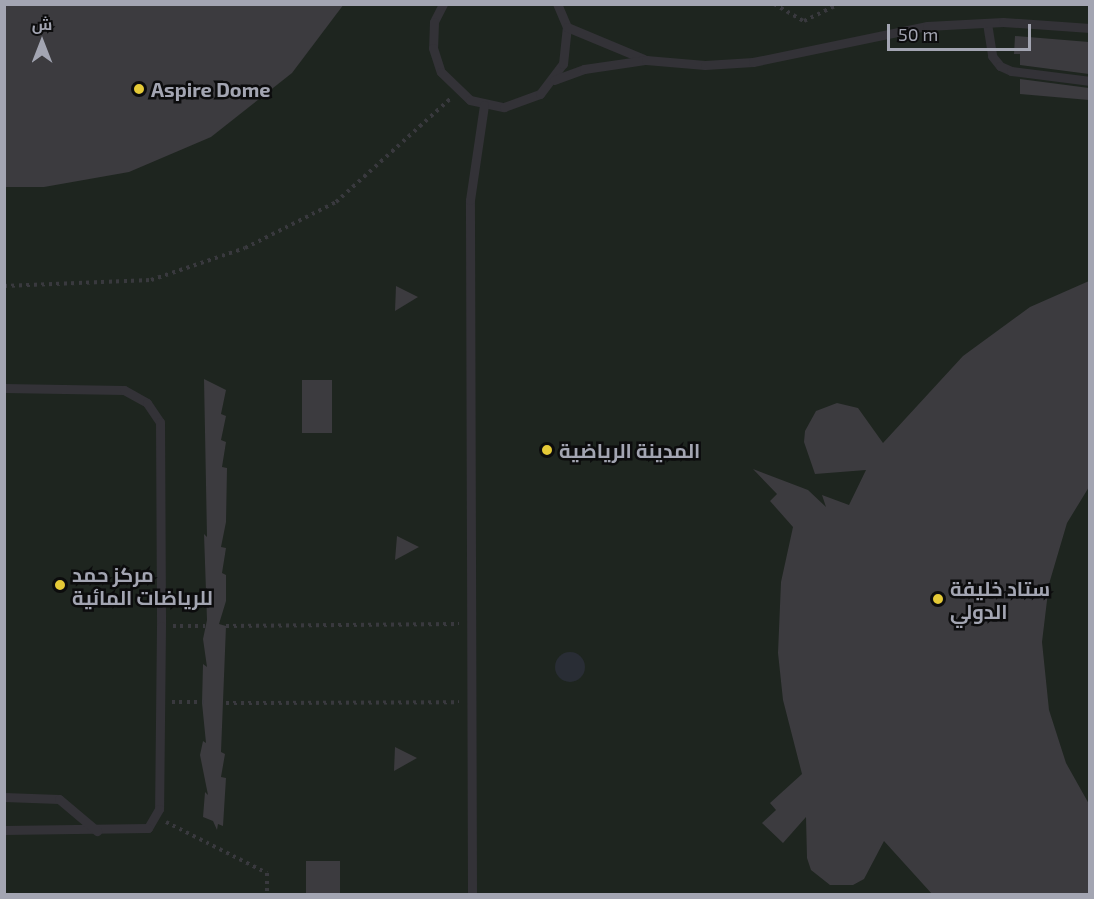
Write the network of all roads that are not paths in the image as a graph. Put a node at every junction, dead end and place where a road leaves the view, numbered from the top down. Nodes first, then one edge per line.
1 (443, 4) edge
2 (557, 4) edge
3 (987, 23) junction
4 (567, 27) junction
5 (1089, 28) edge
6 (646, 60) junction
7 (554, 80) junction
8 (1089, 81) edge
9 (484, 105) junction
10 (4, 388) edge
11 (4, 796) edge
12 (4, 830) edge
13 (97, 831) junction
14 (472, 894) edge

1 - 9 lane
2 - 4 lane
3 - 5 lane
3 - 6 lane
3 - 8 lane
4 - 6 lane
4 - 7 lane
6 - 7 lane
7 - 9 lane
9 - 14 lane
10 - 13 lane
11 - 13 lane
12 - 13 lane

